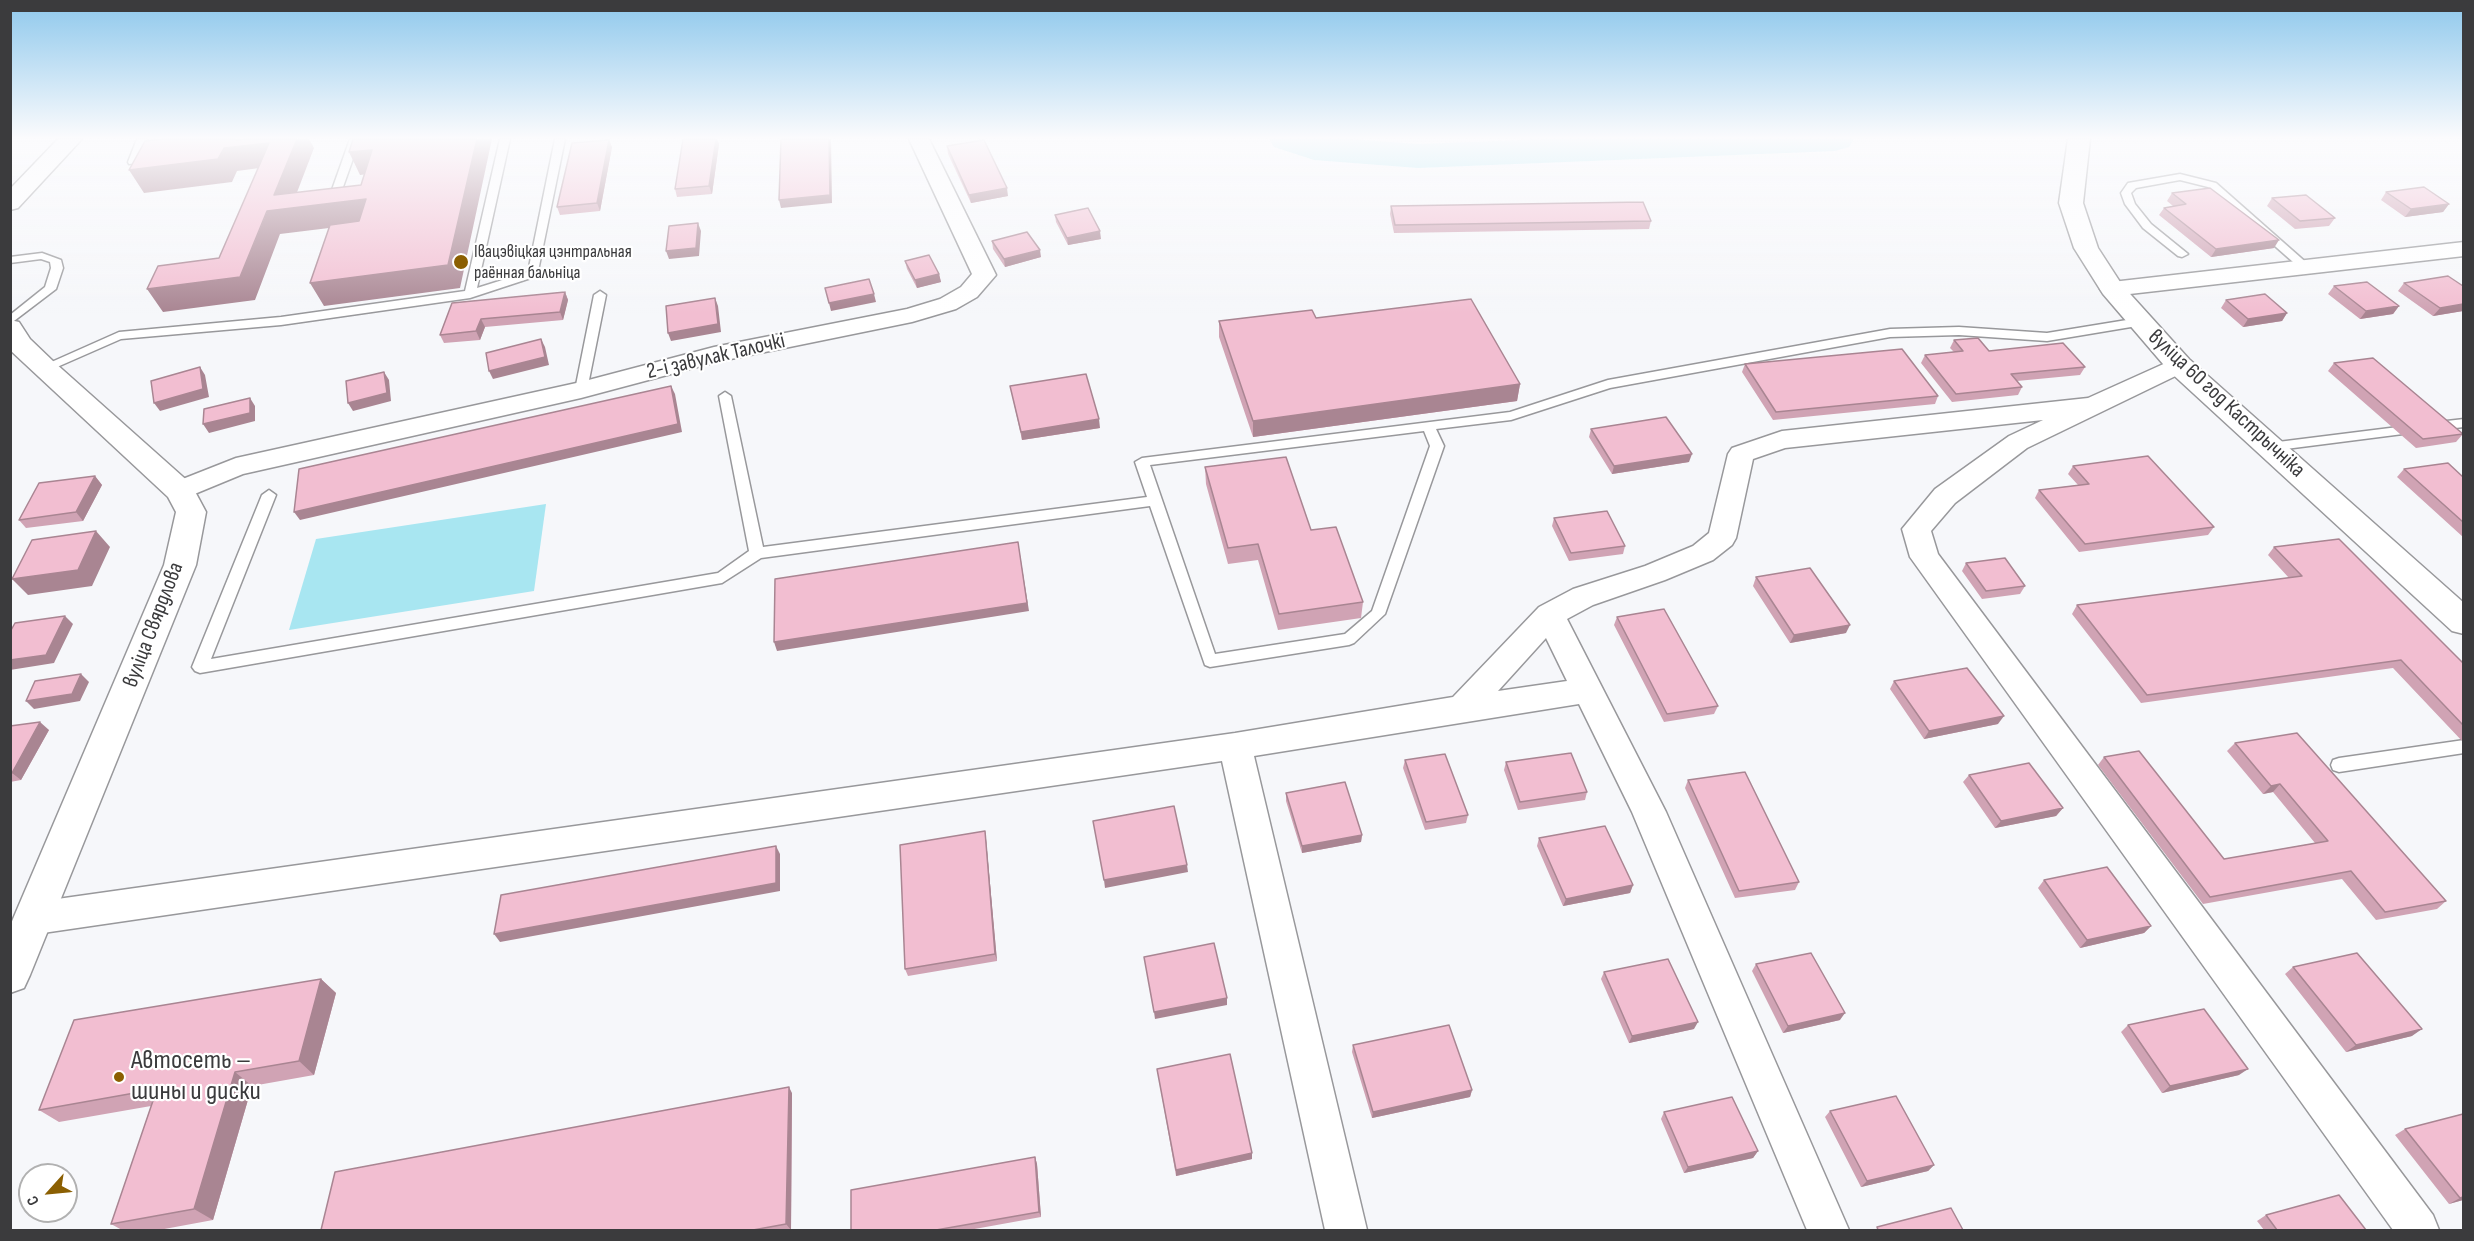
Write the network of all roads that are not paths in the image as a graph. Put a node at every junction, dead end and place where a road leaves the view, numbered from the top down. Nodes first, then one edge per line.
1 (334, 197) edge
2 (492, 197) edge
3 (548, 197) edge
4 (947, 197) edge
5 (2072, 197) edge
6 (2127, 197) edge
7 (2226, 197) edge
8 (333, 201) edge
9 (2463, 249) edge
10 (2182, 254) dead end
11 (10, 260) edge
12 (2305, 267) junction
13 (2112, 289) junction
14 (470, 294) junction
15 (600, 295) dead end
16 (10, 321) edge
17 (2139, 322) junction
18 (10, 328) edge
19 (2180, 365) junction
20 (44, 368) junction
21 (581, 390) junction
22 (724, 396) dead end
23 (2093, 406) junction
24 (2463, 423) edge
25 (1428, 426) junction
26 (2438, 426) edge
27 (2398, 431) dead end
28 (2270, 447) junction
29 (180, 492) junction
30 (269, 495) dead end
31 (1156, 501) junction
32 (757, 553) junction
33 (1550, 615) junction
34 (2463, 622) edge
35 (1588, 690) junction
36 (1462, 708) junction
37 (1235, 746) junction
38 (2463, 746) edge
39 (2339, 765) dead end
40 (36, 918) junction
41 (10, 975) edge
42 (1346, 1230) edge
43 (1828, 1230) edge
44 (2418, 1230) edge

1 - 8 lane
2 - 14 lane
3 - 14 lane
4 - 21 street, 2-і завулак Талочкі
5 - 13 street, вуліца 60 год Кастрычніка
6 - 10 lane
7 - 12 lane
9 - 12 street
11 - 16 lane
12 - 13 street
13 - 17 street, вуліца 60 год Кастрычніка
14 - 20 lane
15 - 21 lane
17 - 19 street, вуліца 60 год Кастрычніка
17 - 25 lane
18 - 20 street, вуліца Свярдлова
19 - 23 street
19 - 28 street, вуліца 60 год Кастрычніка
20 - 29 street, вуліца Свярдлова
21 - 29 street, 2-і завулак Талочкі
22 - 32 lane
23 - 33 street
23 - 44 street
24 - 26 lane
25 - 31 lane
25 - 31 lane
27 - 28 lane
28 - 34 street, вуліца 60 год Кастрычніка
29 - 40 street, вуліца Свярдлова
30 - 32 lane
31 - 32 lane
33 - 35 street
33 - 36 street
35 - 36 street
35 - 43 street
36 - 37 street
37 - 40 street
37 - 42 street
38 - 39 lane
40 - 41 street, вуліца Свярдлова

